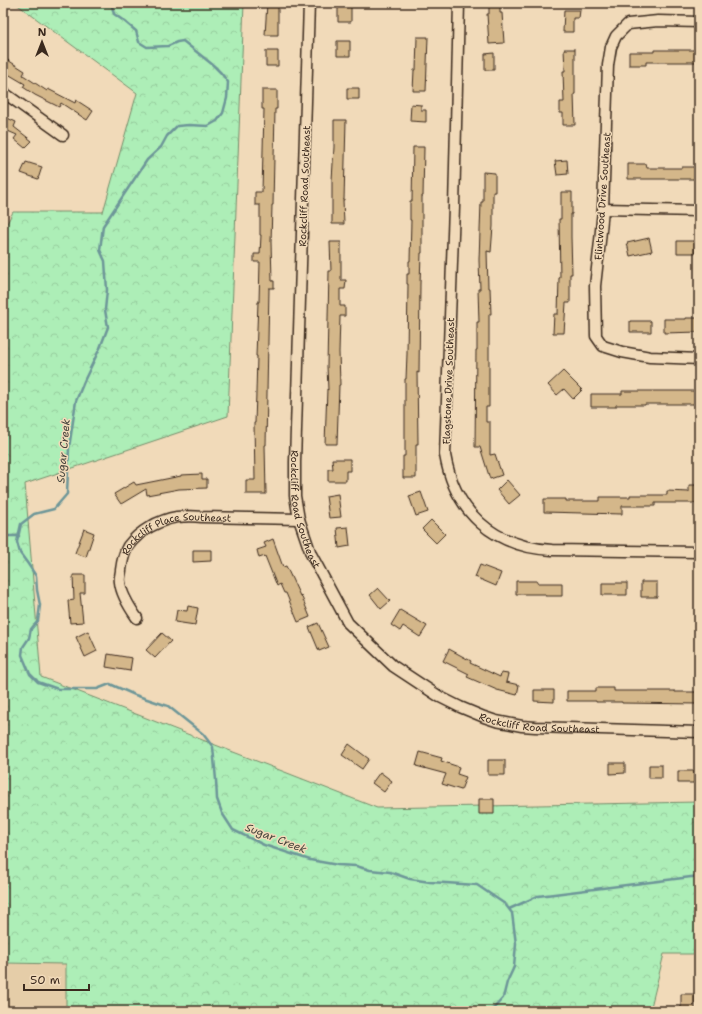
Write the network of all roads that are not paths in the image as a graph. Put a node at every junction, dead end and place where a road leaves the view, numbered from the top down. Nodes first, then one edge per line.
1 (309, 3) edge
2 (459, 3) edge
3 (699, 22) edge
4 (3, 92) edge
5 (63, 135) dead end
6 (603, 209) junction
7 (699, 211) edge
8 (699, 359) edge
9 (299, 519) junction
10 (699, 552) edge
11 (136, 618) dead end
12 (699, 732) edge

1 - 9 street, Rockcliff Road Southeast
2 - 10 street, Flagstone Drive Southeast
3 - 6 street, Flintwood Drive Southeast
4 - 5 street
6 - 7 street
6 - 8 street, Flintwood Drive Southeast
9 - 11 street, Rockcliff Place Southeast
9 - 12 street, Rockcliff Road Southeast

